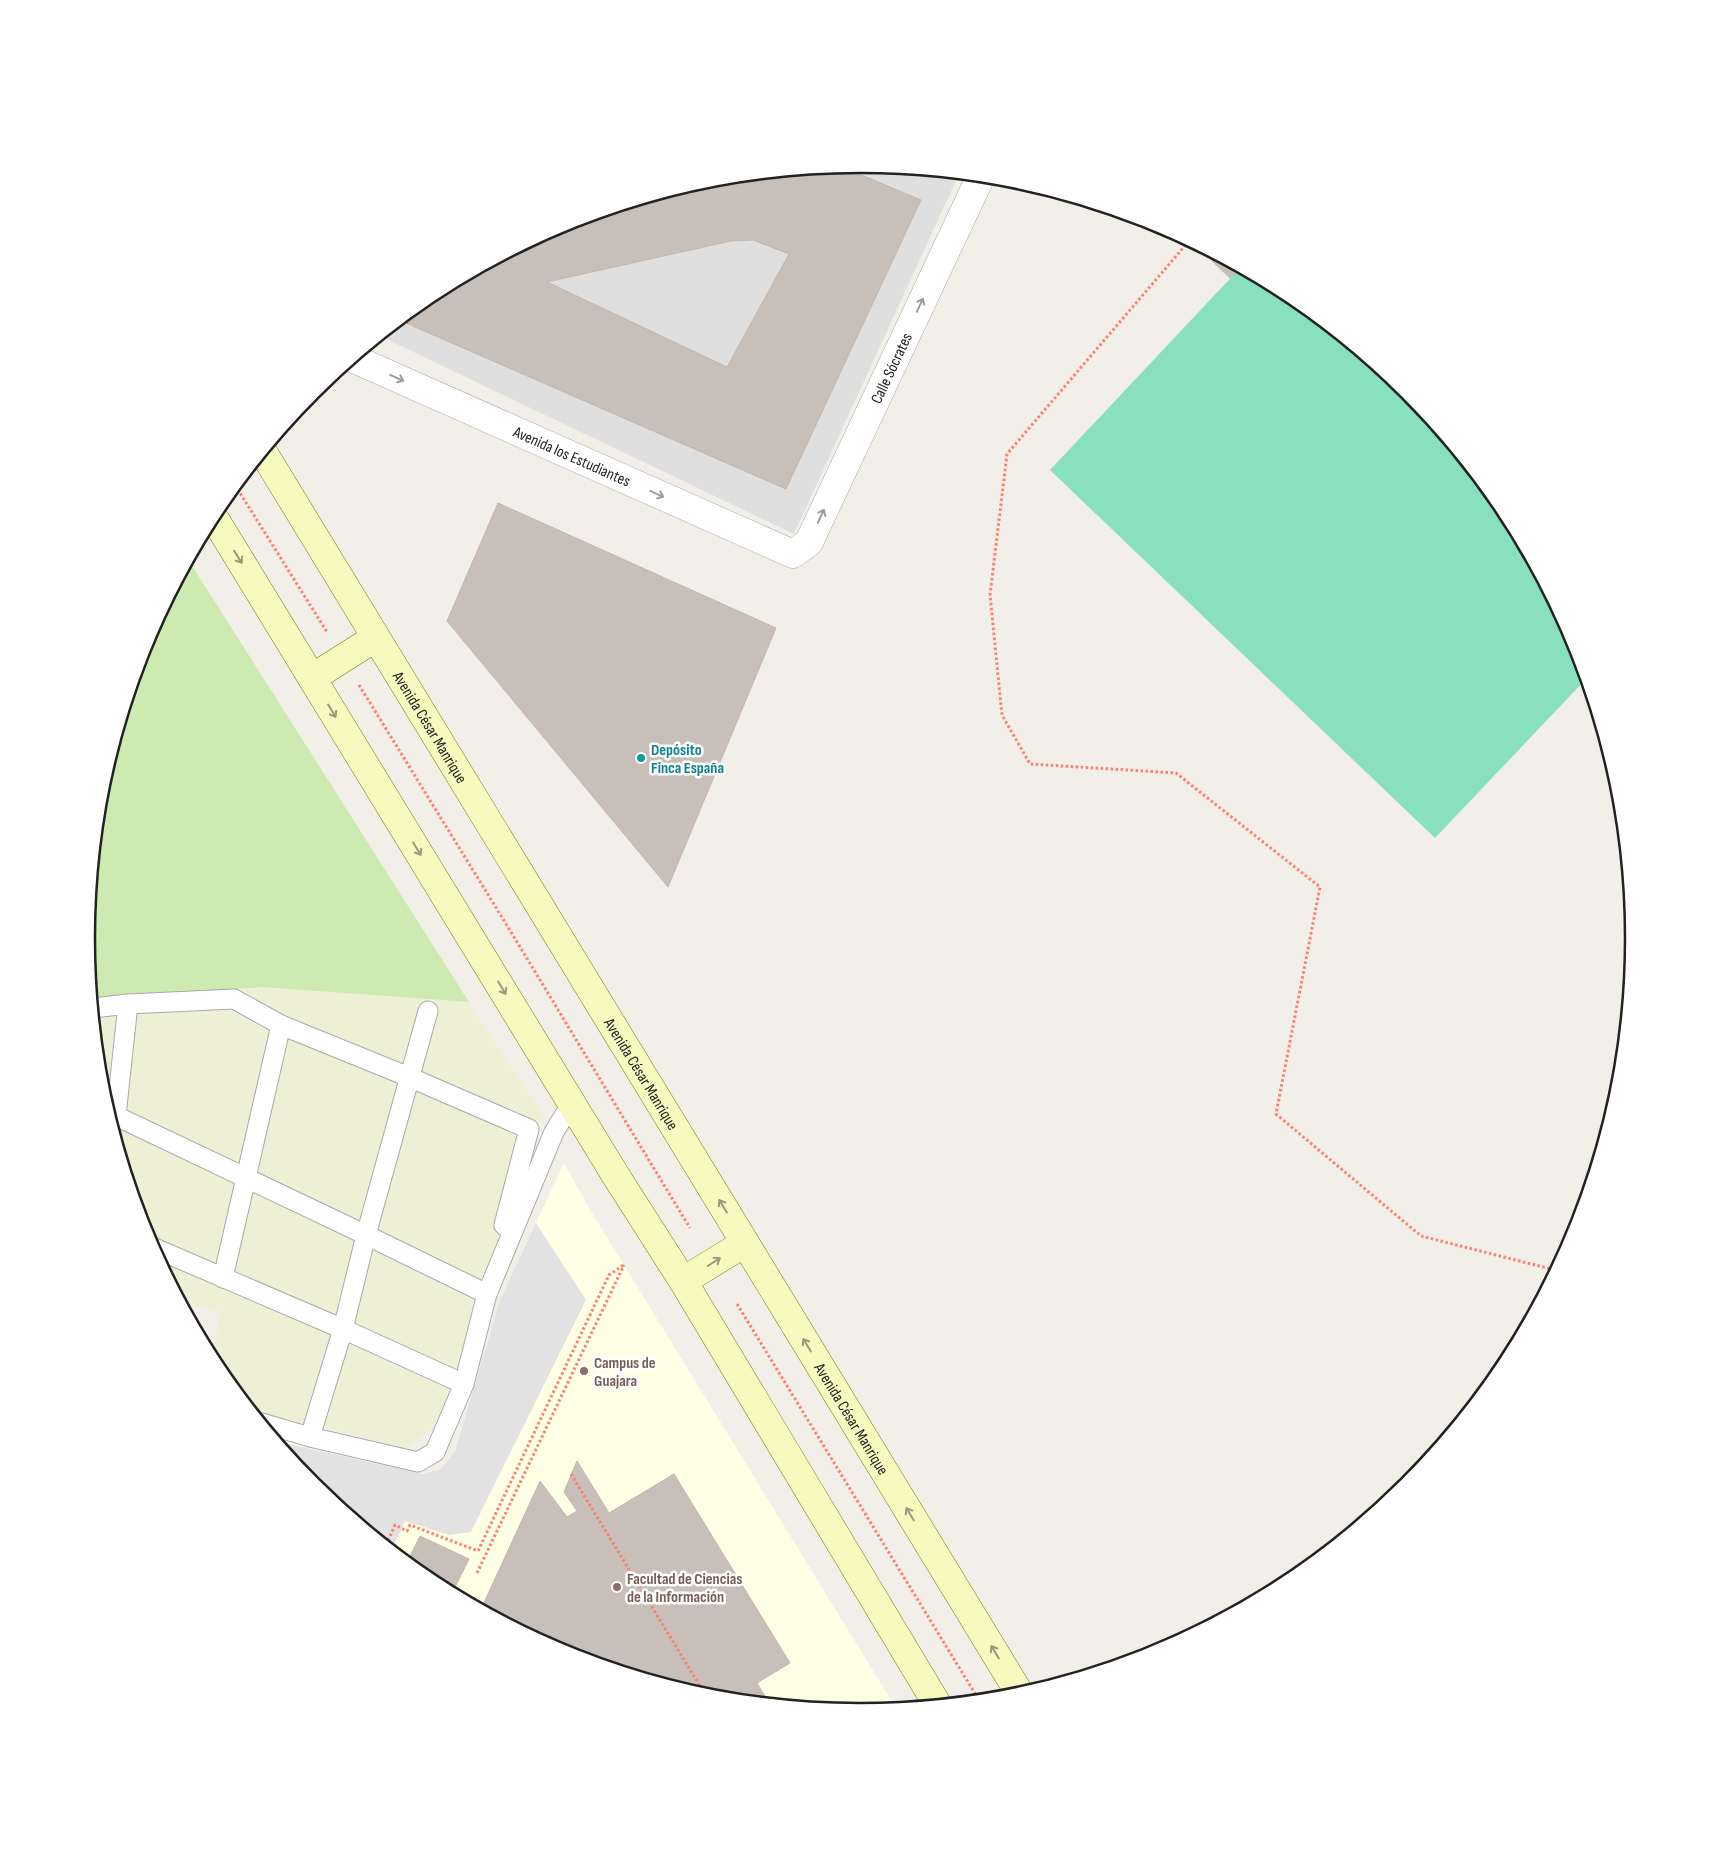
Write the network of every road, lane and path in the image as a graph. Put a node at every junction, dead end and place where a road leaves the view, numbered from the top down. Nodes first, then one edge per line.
1 (974, 182) edge
2 (1185, 246) edge
3 (359, 361) edge
4 (266, 457) edge
5 (239, 492) edge
6 (217, 523) edge
7 (793, 554) joint
8 (327, 633) dead end
9 (375, 638) junction
10 (312, 678) junction
11 (355, 678) dead end
12 (128, 1004) junction
13 (99, 1007) edge
14 (428, 1011) dead end
15 (281, 1025) junction
16 (409, 1077) junction
17 (114, 1103) edge
18 (572, 1103) junction
19 (117, 1116) edge
20 (246, 1178) junction
21 (513, 1232) junction
22 (693, 1233) dead end
23 (366, 1235) junction
24 (745, 1243) junction
25 (163, 1252) edge
26 (712, 1263) junction
27 (1550, 1268) edge
28 (223, 1278) junction
29 (683, 1281) junction
30 (487, 1294) junction
31 (343, 1329) junction
32 (464, 1384) junction
33 (271, 1426) edge
34 (310, 1437) junction
35 (571, 1474) dead end
36 (388, 1540) edge
37 (477, 1573) dead end
38 (700, 1685) edge
39 (1015, 1687) edge
40 (975, 1694) edge
41 (935, 1699) edge

7 -> 1 street, Calle Sócrates
2 - 27 path
3 -> 7 street, Avenida los Estudiantes
4 - 9 street, Avenida César Manrique
5 - 8 path
6 -> 10 street
9 - 10 street
24 -> 9 street, Avenida César Manrique
10 -> 18 street
11 - 22 path
12 - 13 lane
12 - 15 lane
12 - 17 lane
14 - 16 lane
15 - 16 lane
15 - 20 lane
16 - 21 lane
16 - 23 lane
18 - 21 lane
18 - 29 street
19 - 20 lane
20 - 23 lane
20 - 28 lane
21 - 30 lane
23 - 30 lane
23 - 31 lane
26 -> 24 street
39 -> 24 street, Avenida César Manrique
25 - 28 lane
26 - 29 street
26 - 40 path
28 - 31 lane
29 - 41 street
30 - 32 lane
31 - 32 lane
31 - 34 lane
32 - 34 lane
33 - 34 lane
35 - 38 path
36 - 37 path

